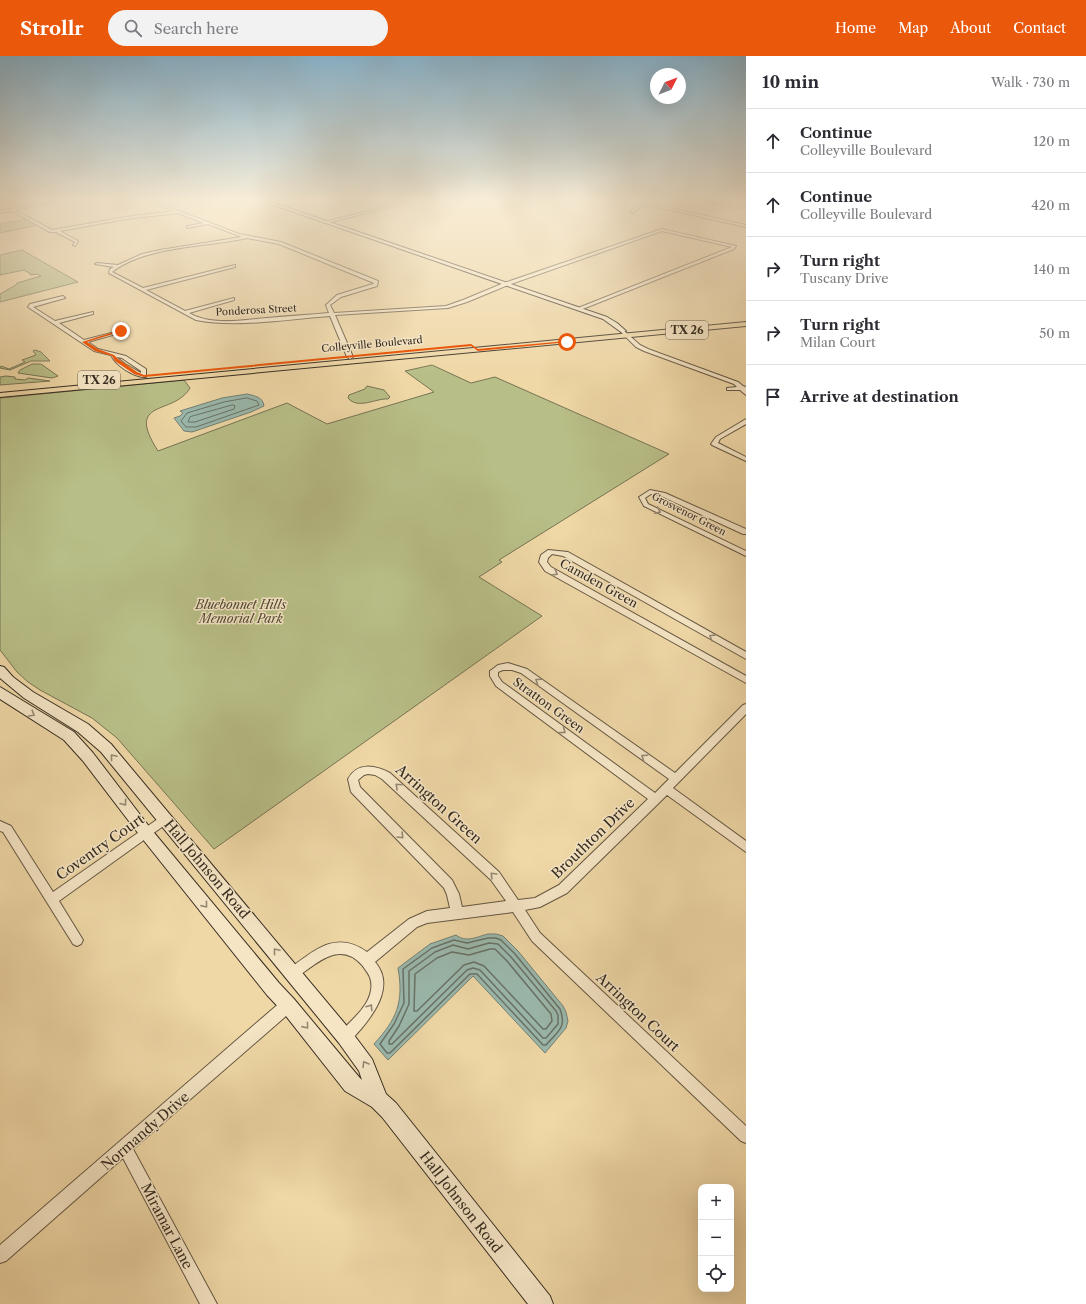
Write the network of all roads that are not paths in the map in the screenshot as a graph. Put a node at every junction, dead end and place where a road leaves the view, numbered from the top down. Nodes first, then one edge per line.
1 (132, 259) edge
2 (320, 259) edge
3 (435, 259) edge
4 (578, 259) edge
5 (705, 259) edge
6 (96, 264) dead end
7 (118, 266) junction
8 (234, 266) dead end
9 (506, 284) junction
10 (142, 290) junction
11 (63, 297) dead end
12 (232, 299) dead end
13 (580, 310) junction
14 (91, 313) dead end
15 (184, 313) junction
16 (331, 314) junction
17 (746, 319) edge
18 (55, 323) junction
19 (746, 324) edge
20 (121, 331) dead end
21 (625, 334) junction
22 (84, 342) junction
23 (474, 348) junction
24 (113, 356) junction
25 (350, 357) junction
26 (132, 362) junction
27 (124, 365) junction
28 (144, 379) junction
29 (0, 389) edge
30 (729, 389) dead end
31 (745, 390) edge
32 (0, 395) edge
33 (746, 422) edge
34 (746, 459) edge
35 (746, 532) edge
36 (746, 554) edge
37 (746, 656) edge
38 (0, 670) edge
39 (746, 680) edge
40 (0, 692) edge
41 (746, 708) edge
42 (676, 779) junction
43 (666, 789) junction
44 (656, 799) junction
45 (165, 819) junction
46 (2, 826) edge
47 (146, 833) junction
48 (746, 847) edge
49 (52, 899) junction
50 (516, 906) junction
51 (457, 913) junction
52 (77, 940) dead end
53 (366, 961) junction
54 (294, 972) junction
55 (288, 1005) junction
56 (345, 1037) junction
57 (379, 1100) junction
58 (746, 1136) edge
59 (125, 1148) junction
60 (0, 1255) edge
61 (209, 1304) edge
62 (542, 1304) edge

1 - 7 street
2 - 16 street
3 - 9 main road
4 - 9 street, Ponderosa Street
5 - 13 street, Ponderosa Street
6 - 7 street
7 - 10 street, Ponderosa Street
8 - 10 street
9 - 13 main road
9 - 16 street, Ponderosa Street
10 - 15 street, Ponderosa Street
11 - 18 street
12 - 15 street
13 - 21 main road
14 - 18 street
15 - 16 street, Ponderosa Street
16 - 25 street
17 - 21 main road, Colleyville Boulevard / TX 26
18 - 22 street
19 - 21 main road, Colleyville Boulevard / TX 26
20 - 22 street
21 - 23 main road, Colleyville Boulevard / TX 26
21 - 31 street
22 - 24 street
23 - 25 main road, Colleyville Boulevard / TX 26
23 - 28 main road, Colleyville Boulevard / TX 26
24 - 26 street
24 - 27 street
25 - 28 main road, Colleyville Boulevard / TX 26
26 - 27 street
26 - 28 street
27 - 28 street
28 - 29 main road, Colleyville Boulevard / TX 26
28 - 32 main road, Colleyville Boulevard / TX 26
30 - 31 street
33 - 34 street
35 -> 36 street, Grosvenor Green
37 -> 39 street, Camden Green
45 -> 38 main road, Hall Johnson Road
40 -> 47 main road, Hall Johnson Road
41 - 42 street, Brouthton Drive
42 - 43 street, Brouthton Drive
42 -> 44 street, Stratton Green
43 - 44 street, Brouthton Drive
43 - 48 street
44 - 50 street, Brouthton Drive
45 - 47 street, Coventry Court
54 -> 45 main road, Hall Johnson Road
46 - 49 street
47 - 49 street, Coventry Court
47 -> 55 main road, Hall Johnson Road
49 - 52 street
50 - 51 street, Brouthton Drive
50 -> 51 street, Arrington Green
50 - 58 street, Arrington Court
51 - 53 street, Brouthton Drive
53 - 54 street
56 -> 53 street
54 - 56 main road, Hall Johnson Road
55 -> 57 main road, Hall Johnson Road
55 - 59 street, Normandy Drive
57 -> 56 main road, Hall Johnson Road
57 - 62 main road, Hall Johnson Road
59 - 60 street, Normandy Drive
59 - 61 street, Miramar Lane

